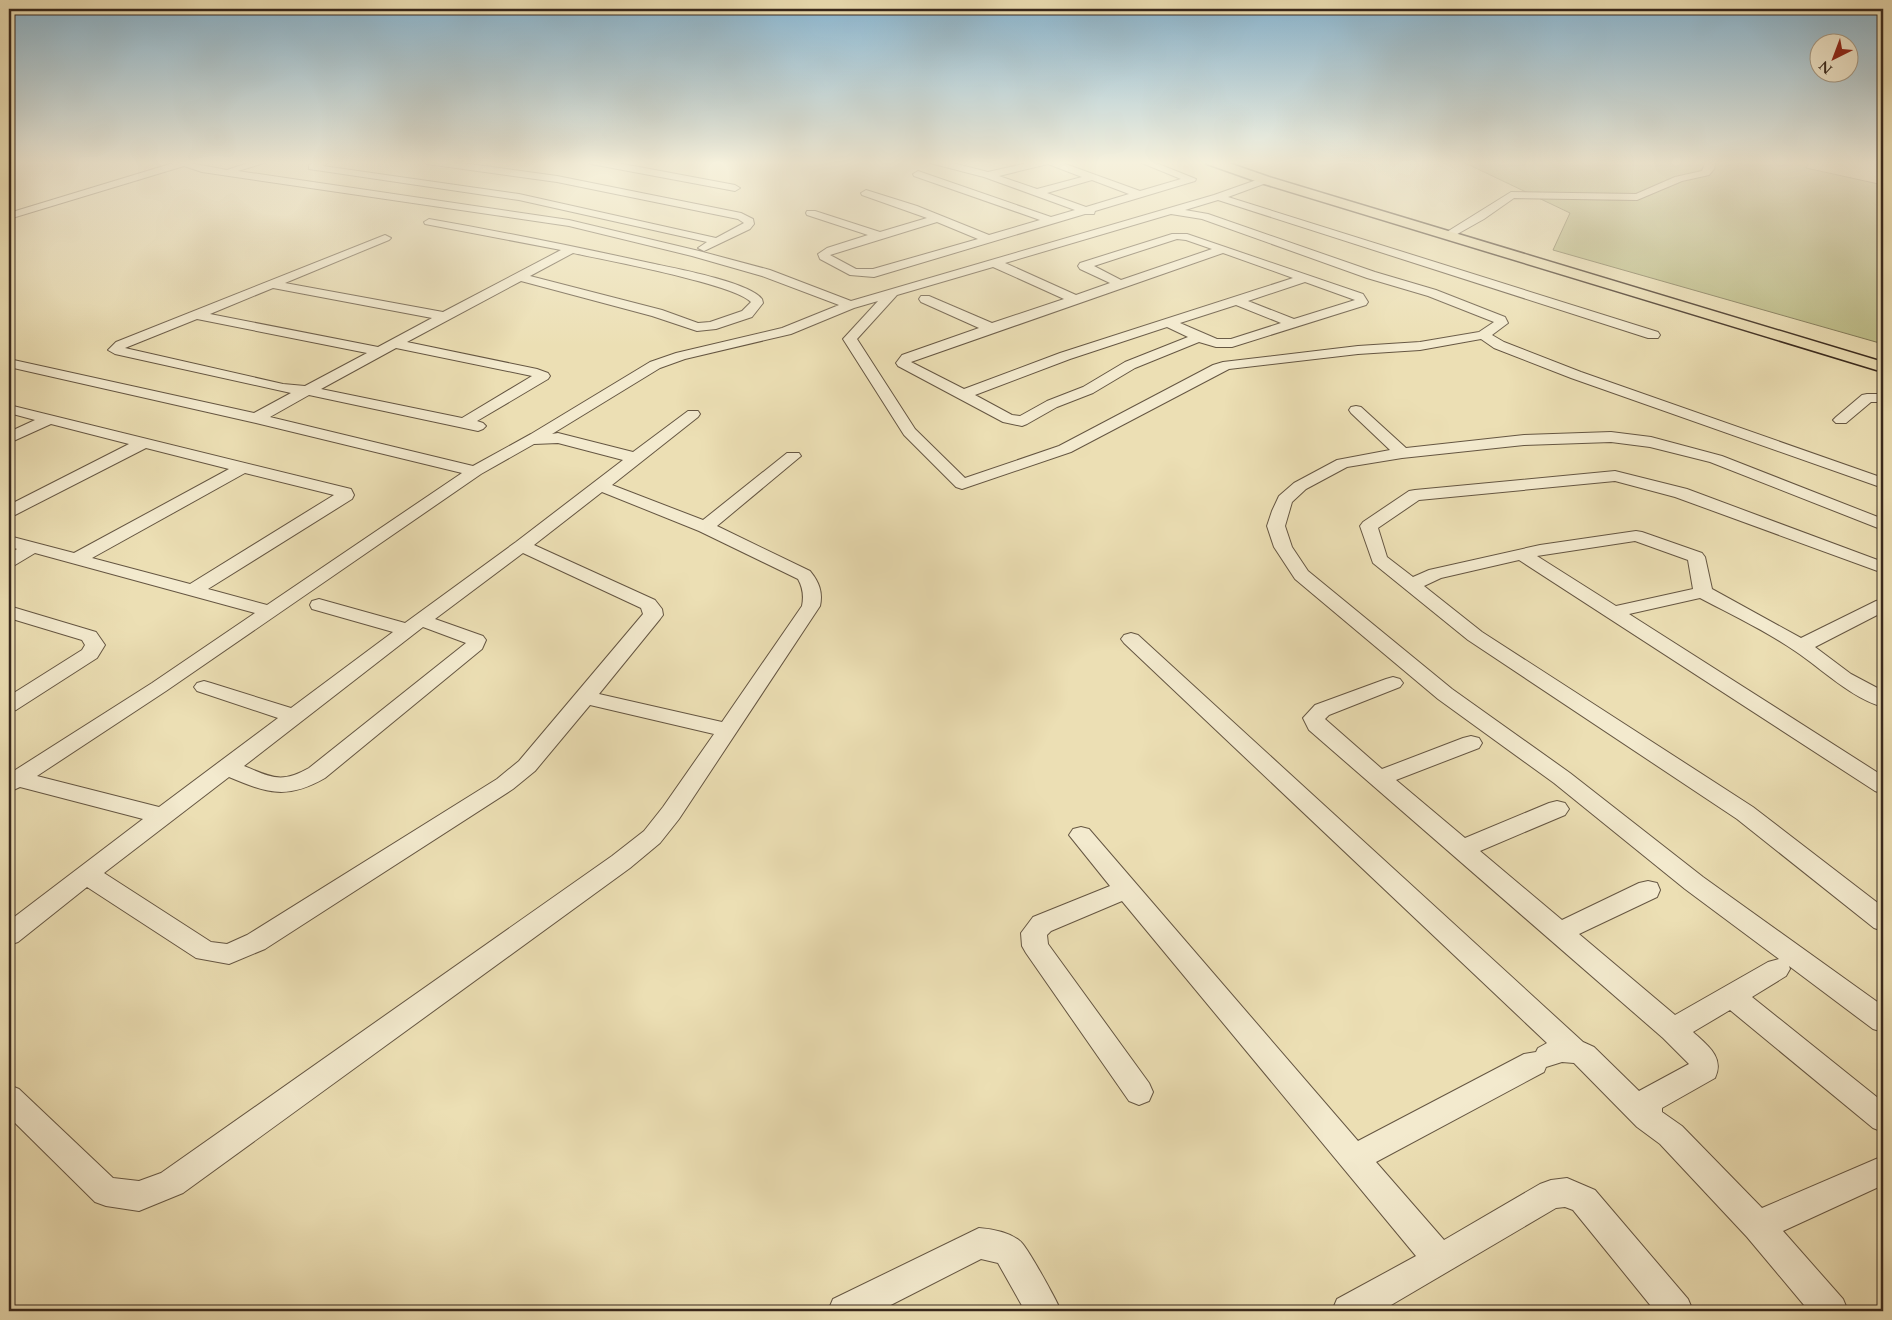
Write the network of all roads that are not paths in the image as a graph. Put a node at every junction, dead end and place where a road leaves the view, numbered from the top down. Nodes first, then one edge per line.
1 (432, 223) edge
2 (566, 223) edge
3 (634, 223) edge
4 (750, 223) edge
5 (840, 223) edge
6 (922, 223) edge
7 (949, 223) edge
8 (1046, 223) edge
9 (1115, 223) edge
10 (1130, 223) edge
11 (1223, 223) edge
12 (1299, 223) edge
13 (1407, 223) edge
14 (1470, 223) edge
15 (1121, 225) junction
16 (878, 235) junction
17 (1448, 235) junction
18 (384, 238) dead end
19 (989, 239) junction
20 (716, 241) junction
21 (1139, 248) junction
22 (571, 249) junction
23 (1223, 249) junction
24 (695, 253) junction
25 (996, 263) junction
26 (1180, 264) junction
27 (520, 277) junction
28 (1305, 278) junction
29 (273, 284) junction
30 (1121, 284) junction
31 (892, 293) junction
32 (925, 299) dead end
33 (1077, 300) junction
34 (1236, 300) junction
35 (850, 305) junction
36 (196, 315) junction
37 (447, 318) junction
38 (1167, 322) junction
39 (1291, 323) junction
40 (991, 328) junction
41 (1483, 335) junction
42 (1653, 335) dead end
43 (1199, 337) junction
44 (396, 344) junction
45 (381, 352) junction
46 (9, 363) edge
47 (1883, 367) edge
48 (309, 391) junction
49 (964, 394) junction
50 (1883, 398) edge
51 (9, 409) edge
52 (1356, 410) dead end
53 (693, 414) dead end
54 (256, 418) junction
55 (50, 419) junction
56 (1840, 420) dead end
57 (9, 438) edge
58 (530, 440) junction
59 (145, 442) junction
60 (1402, 453) junction
61 (793, 456) dead end
62 (632, 461) junction
63 (244, 468) junction
64 (475, 471) junction
65 (1883, 483) edge
66 (600, 486) junction
67 (9, 511) edge
68 (1883, 524) edge
69 (705, 527) junction
70 (9, 541) edge
71 (522, 546) junction
72 (33, 547) junction
73 (1522, 554) junction
74 (78, 558) junction
75 (9, 561) edge
76 (1883, 568) edge
77 (1410, 585) junction
78 (194, 590) junction
79 (1703, 592) junction
80 (319, 605) dead end
81 (1883, 605) edge
82 (269, 611) junction
83 (9, 612) edge
84 (1613, 612) junction
85 (414, 625) junction
86 (1131, 639) dead end
87 (1801, 646) junction
88 (1393, 683) dead end
89 (204, 687) dead end
90 (585, 697) junction
91 (1883, 700) edge
92 (9, 705) edge
93 (294, 716) junction
94 (728, 730) junction
95 (1470, 742) dead end
96 (227, 767) junction
97 (1380, 778) junction
98 (13, 782) edge
99 (1883, 786) edge
100 (1557, 809) dead end
101 (163, 816) junction
102 (1081, 835) dead end
103 (1462, 849) junction
104 (86, 874) junction
105 (1127, 889) junction
106 (1648, 890) dead end
107 (1883, 921) edge
108 (1560, 932) junction
109 (9, 935) edge
110 (1777, 969) dead end
111 (1732, 996) junction
112 (1883, 1021) edge
113 (1673, 1030) junction
114 (1551, 1056) junction
115 (1139, 1092) dead end
116 (9, 1098) edge
117 (1647, 1118) junction
118 (1883, 1119) edge
119 (1355, 1158) junction
120 (1883, 1170) edge
121 (1758, 1226) junction
122 (1440, 1260) junction
123 (844, 1311) edge
124 (1044, 1311) edge
125 (1349, 1311) edge
126 (1676, 1311) edge
127 (1831, 1311) edge

1 - 22 street
2 - 24 street
3 - 20 street
4 - 20 street
5 - 16 street
6 - 16 street
7 - 19 street
8 - 19 street
9 - 15 street
10 - 15 street
11 - 41 street
12 - 42 street
13 - 17 main road
14 - 17 street
15 - 25 street
16 - 19 street
17 - 47 main road
18 - 29 street
20 - 24 street
21 - 23 street
21 - 26 street
21 - 30 street
22 - 27 street
22 - 27 street
23 - 26 street
23 - 28 street
24 - 35 street
25 - 31 street
25 - 33 street
26 - 30 street
27 - 37 street
28 - 34 street
28 - 39 street
29 - 36 street
29 - 37 street
30 - 33 street
31 - 35 street
31 - 41 street
32 - 40 street
33 - 40 street
34 - 38 street
34 - 39 street
35 - 58 street
36 - 45 street
36 - 48 street
37 - 44 street
38 - 43 street
38 - 49 street
39 - 43 street
40 - 49 street
41 - 65 street
43 - 49 street
44 - 45 street
44 - 48 street
45 - 48 street
46 - 54 street
48 - 54 street
50 - 56 street
51 - 55 street
52 - 60 street
53 - 62 street
54 - 64 street
55 - 57 street
55 - 59 street
58 - 62 street
58 - 64 street
59 - 63 street
59 - 67 street
60 - 68 street
60 - 112 street
61 - 69 street
62 - 66 street
63 - 74 street
63 - 78 street
64 - 82 street
66 - 69 street
66 - 71 street
69 - 94 street
70 - 72 street
71 - 85 street
71 - 90 street
72 - 74 street
72 - 75 street
73 - 77 street
73 - 79 street
73 - 84 street
74 - 78 street
76 - 77 street
77 - 107 street
78 - 82 street
79 - 84 street
79 - 87 street
80 - 85 street
81 - 87 street
82 - 98 street
83 - 92 street
84 - 99 street
85 - 93 street
85 - 96 street
86 - 114 street
87 - 91 street
88 - 97 street
89 - 93 street
90 - 94 street
90 - 104 street
93 - 96 street
94 - 116 street
95 - 97 street
96 - 101 street
97 - 103 street
98 - 101 street
100 - 103 street
101 - 104 street
102 - 105 street
103 - 108 street
104 - 109 street
105 - 115 street
105 - 119 street
106 - 108 street
108 - 113 street
110 - 111 street
111 - 113 street
111 - 118 street
113 - 117 street
114 - 117 street
114 - 119 street
117 - 121 street
119 - 122 street
120 - 121 street
121 - 127 street
122 - 125 street
122 - 126 street
123 - 124 street

